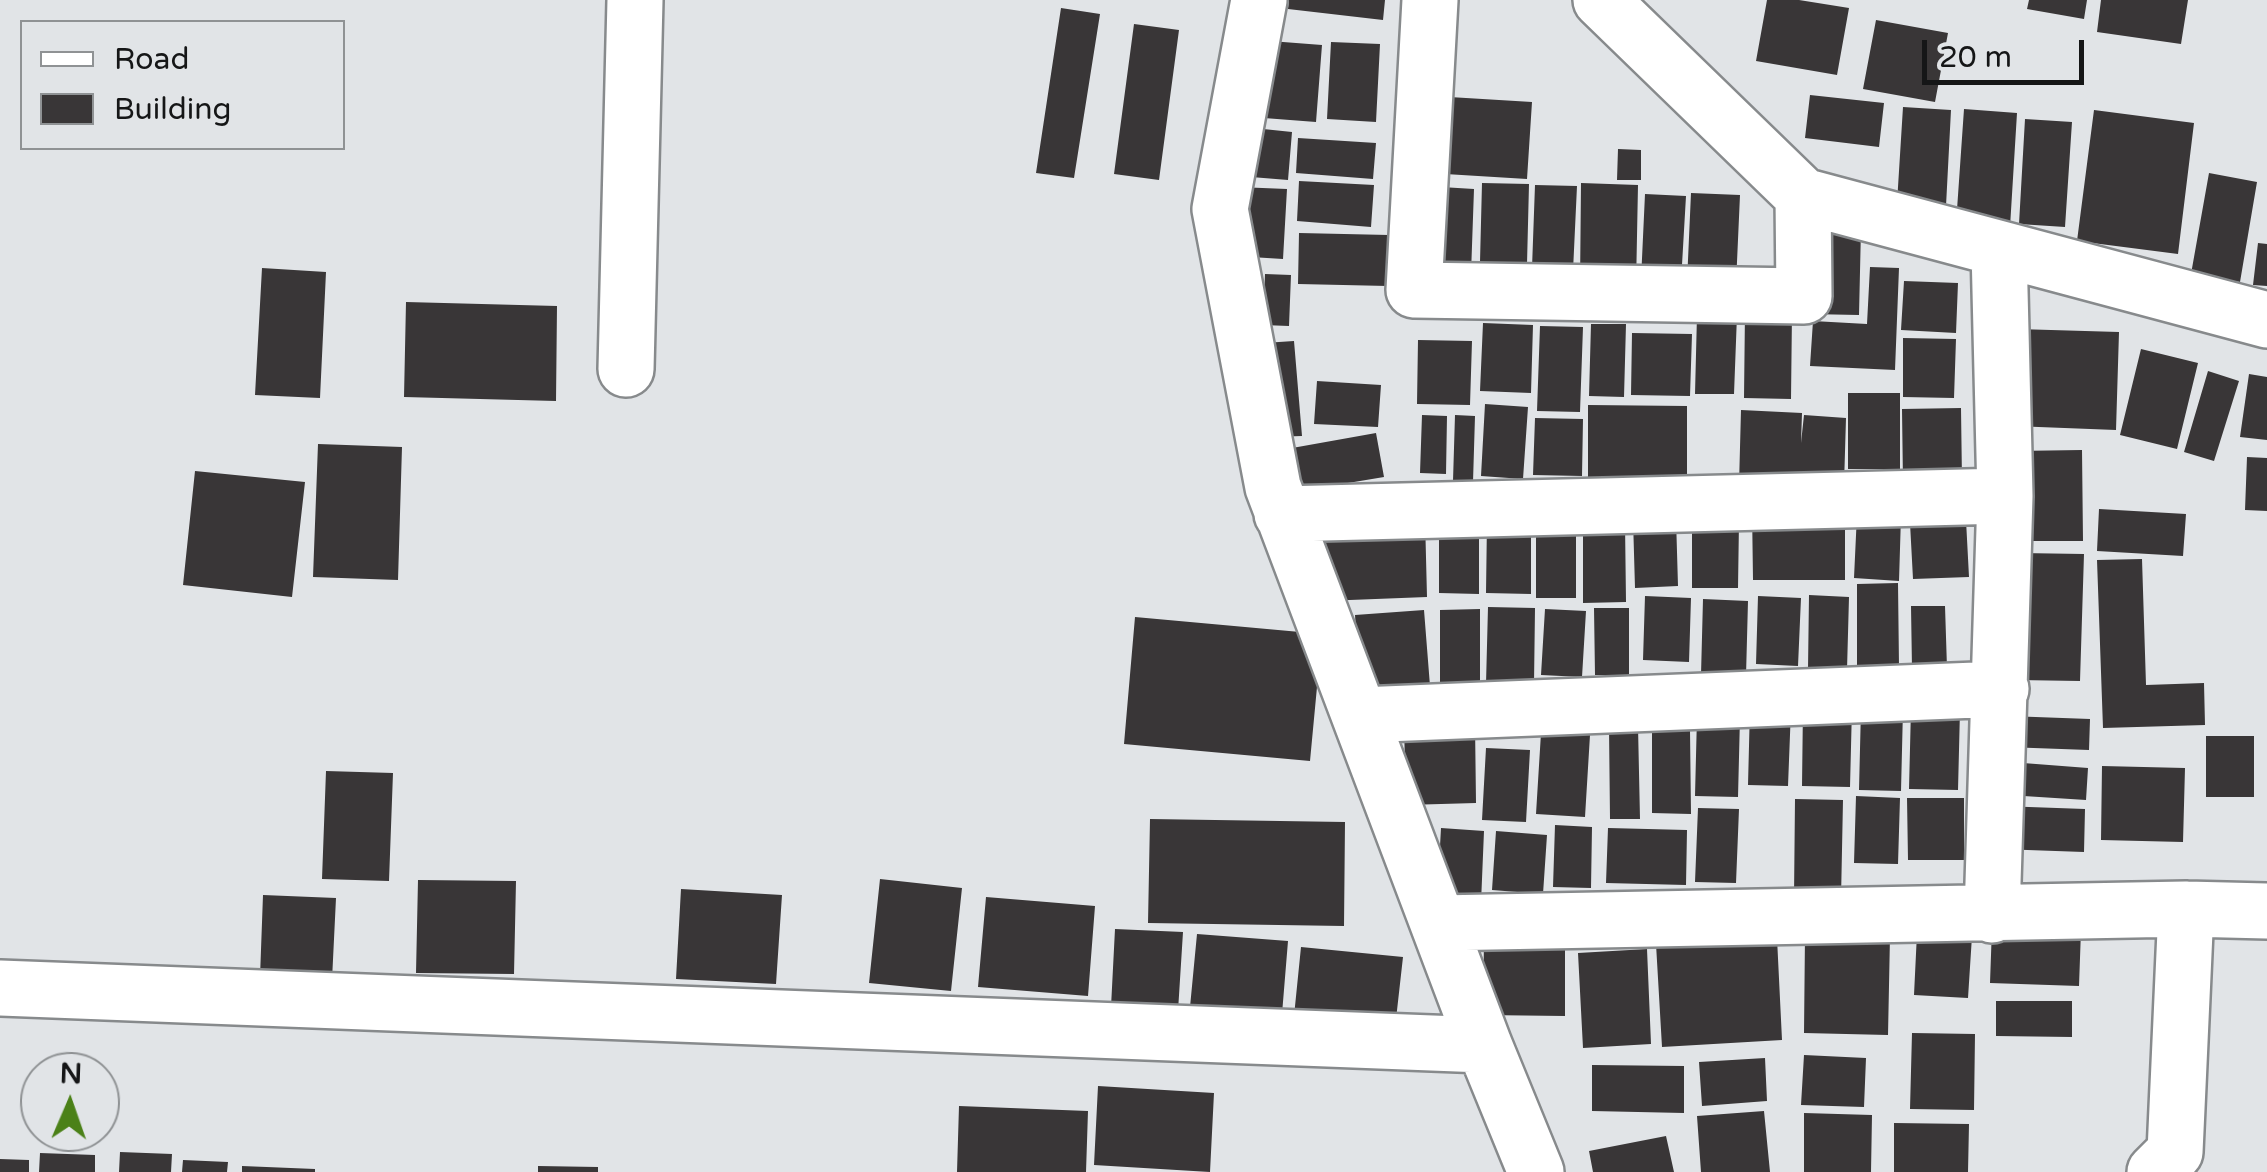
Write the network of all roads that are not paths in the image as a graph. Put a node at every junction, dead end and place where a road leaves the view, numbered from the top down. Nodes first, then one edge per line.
1 (635, 0) edge
2 (1259, 0) edge
3 (1430, 0) edge
4 (1601, 0) edge
5 (1802, 196) junction
6 (1999, 249) junction
7 (2267, 320) edge
8 (626, 369) dead end
9 (2005, 496) junction
10 (1282, 514) junction
11 (2001, 689) junction
12 (1360, 715) junction
13 (2186, 909) junction
14 (2267, 911) edge
15 (1992, 914) junction
16 (1438, 923) junction
17 (0, 988) edge
18 (1484, 1045) junction
19 (1536, 1172) edge
20 (2155, 1172) edge

1 - 8 street
2 - 10 street
3 - 5 street
4 - 5 street
5 - 6 street
6 - 7 street
6 - 9 street
9 - 10 street
9 - 11 street
10 - 12 street
11 - 12 street
11 - 15 street
12 - 16 street
13 - 14 street
13 - 15 street
13 - 20 street
15 - 16 street
16 - 18 street
17 - 18 street
18 - 19 street

